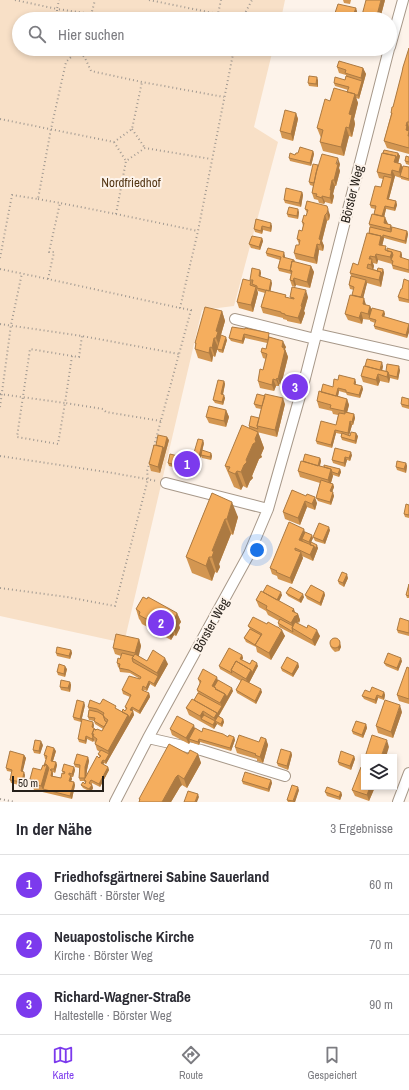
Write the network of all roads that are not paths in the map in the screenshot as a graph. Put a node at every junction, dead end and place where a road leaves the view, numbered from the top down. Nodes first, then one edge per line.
1 (403, 0) edge
2 (397, 22) edge
3 (388, 56) edge
4 (235, 319) dead end
5 (316, 337) junction
6 (409, 355) edge
7 (166, 483) dead end
8 (268, 509) junction
9 (148, 738) junction
10 (409, 773) edge
11 (285, 776) dead end
12 (115, 802) edge
13 (398, 802) edge

1 - 2 street, Börster Weg
3 - 5 street, Börster Weg
4 - 5 street
5 - 6 street
5 - 8 street, Börster Weg
7 - 8 street
8 - 9 street, Börster Weg
9 - 11 street
9 - 12 street, Börster Weg
10 - 13 street

